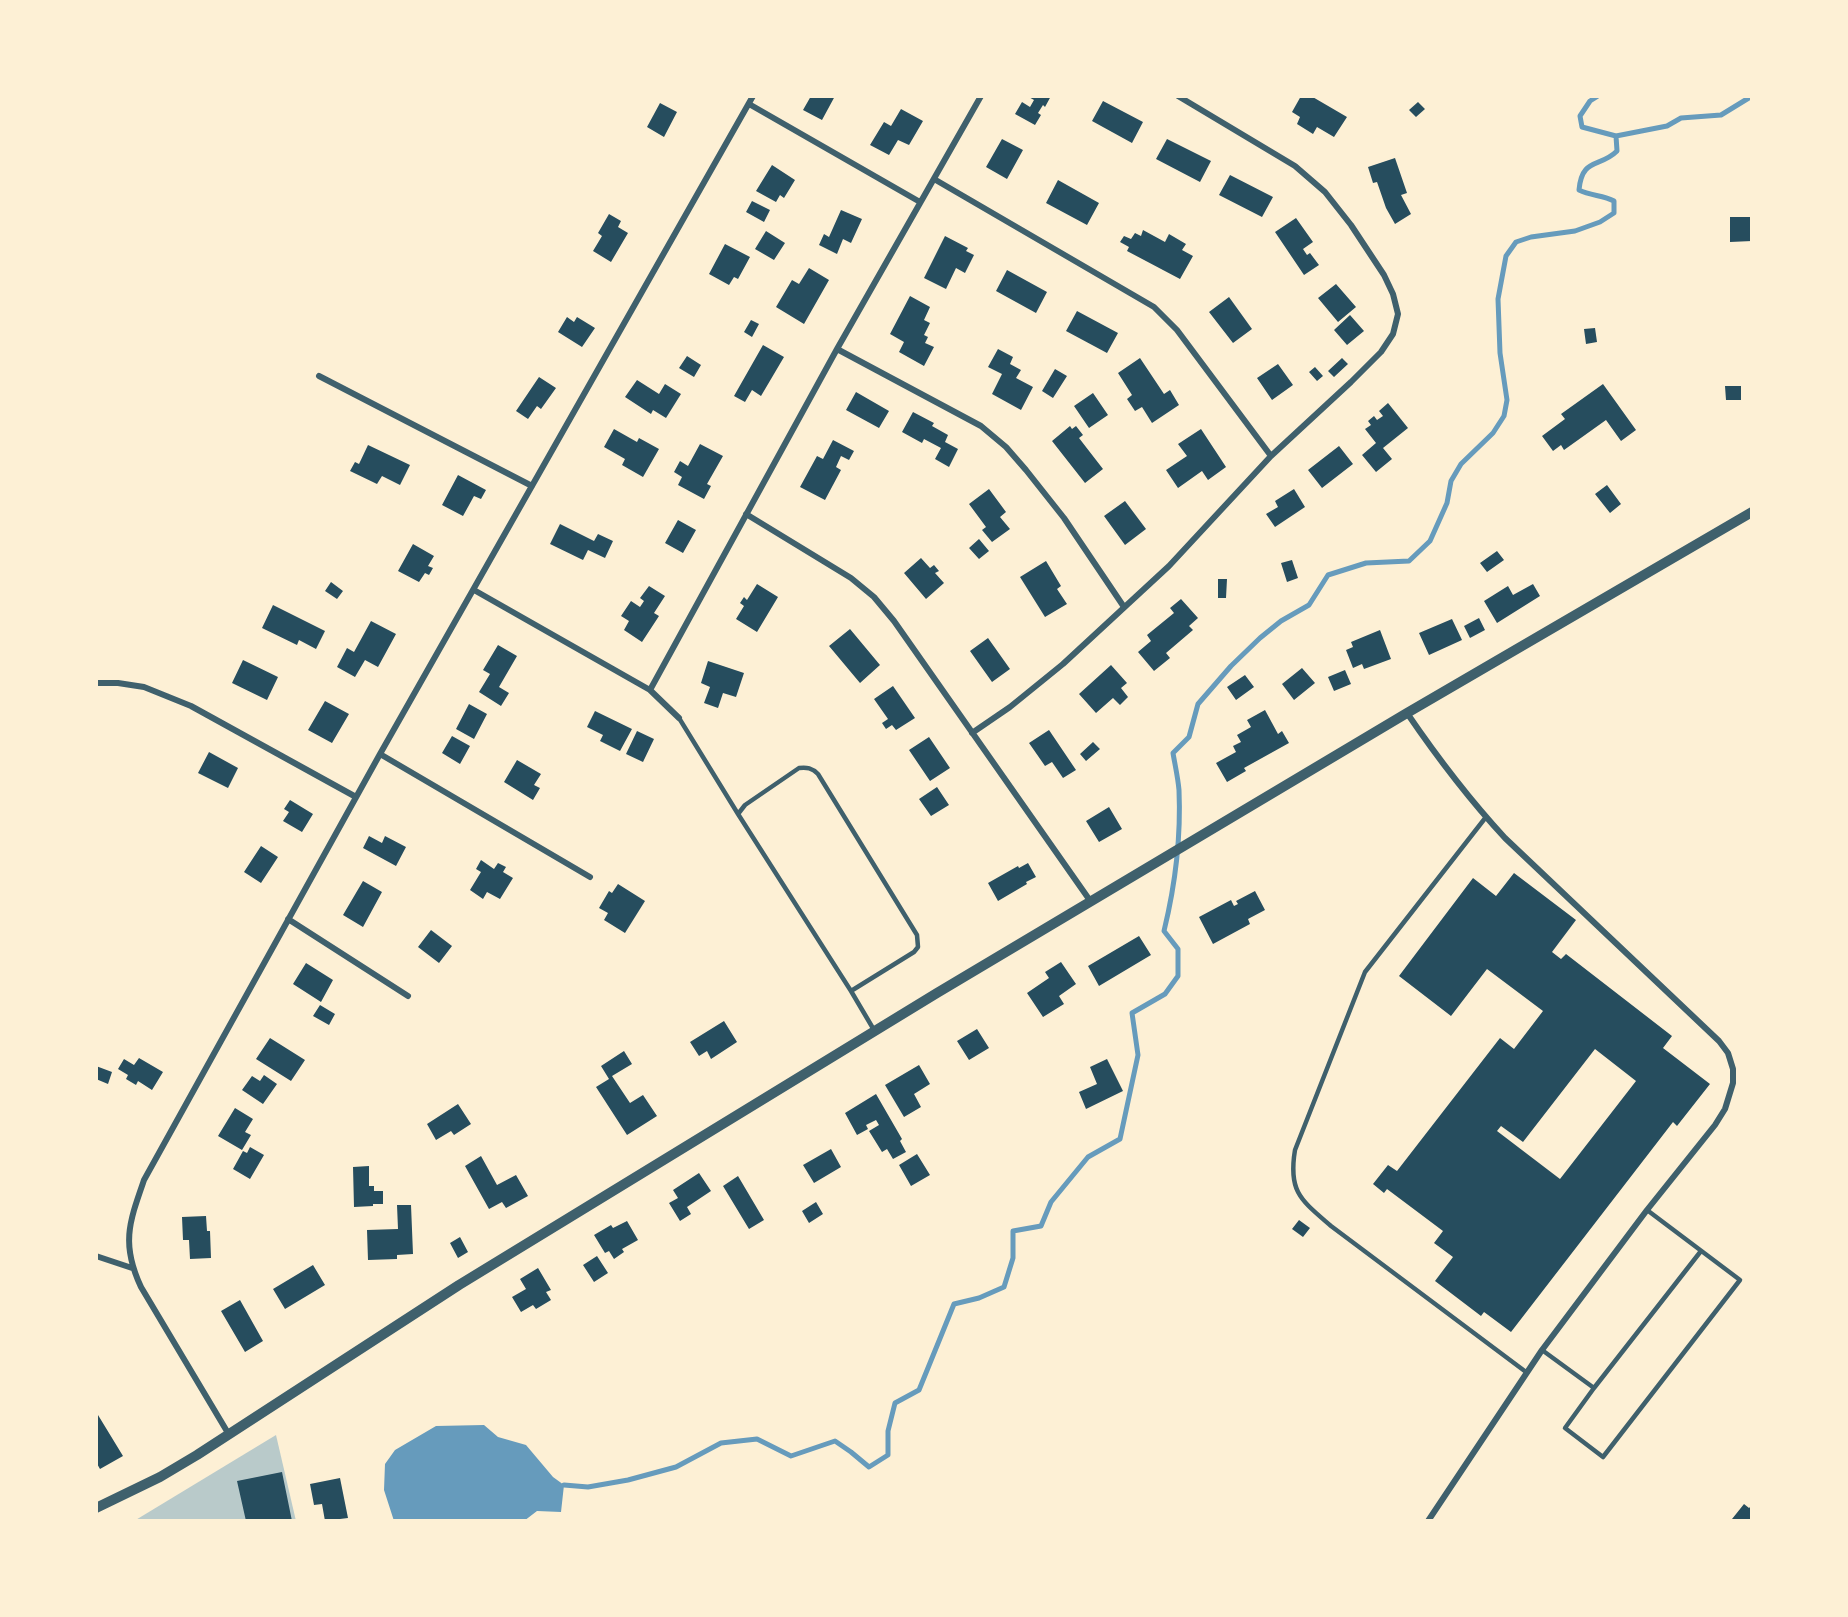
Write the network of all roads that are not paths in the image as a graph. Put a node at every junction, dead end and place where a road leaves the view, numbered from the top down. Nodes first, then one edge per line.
1 (753, 96) edge
2 (981, 96) edge
3 (1178, 96) edge
4 (749, 104) junction
5 (933, 179) junction
6 (920, 202) junction
7 (837, 349) junction
8 (319, 376) dead end
9 (1270, 456) junction
10 (532, 486) junction
11 (1752, 512) edge
12 (746, 514) junction
13 (474, 590) junction
14 (1124, 607) junction
15 (96, 683) edge
16 (650, 690) junction
17 (1407, 712) junction
18 (679, 718) joint
19 (972, 733) junction
20 (380, 754) junction
21 (356, 797) junction
22 (738, 814) junction
23 (1486, 817) junction
24 (590, 877) dead end
25 (1091, 902) junction
26 (288, 920) junction
27 (850, 991) junction
28 (408, 996) dead end
29 (875, 1032) junction
30 (1647, 1210) junction
31 (1701, 1251) junction
32 (96, 1256) edge
33 (132, 1268) junction
34 (1542, 1350) junction
35 (1526, 1372) junction
36 (1594, 1388) junction
37 (228, 1433) junction
38 (96, 1508) edge
39 (1428, 1521) edge

1 - 4 street
2 - 5 street
3 - 9 street
4 - 6 street
4 - 10 street
5 - 6 street
5 - 9 street
6 - 7 street
7 - 12 street
7 - 14 street
8 - 10 street
9 - 14 street
10 - 13 street
11 - 17 street
12 - 16 street
12 - 19 street
13 - 16 street
13 - 20 street
14 - 19 street
15 - 21 street
16 - 18 street
17 - 23 street
17 - 25 street
18 - 22 lane
19 - 25 street
20 - 21 street
20 - 24 street
21 - 26 street
22 - 27 lane
22 - 27 lane
23 - 30 street
23 - 35 lane
25 - 29 street
26 - 28 street
26 - 33 street
27 - 29 lane
29 - 37 street
30 - 31 lane
30 - 34 street
31 - 36 lane
31 - 36 lane
32 - 33 street
33 - 37 street
34 - 35 street
34 - 36 lane
35 - 39 street
37 - 38 street

